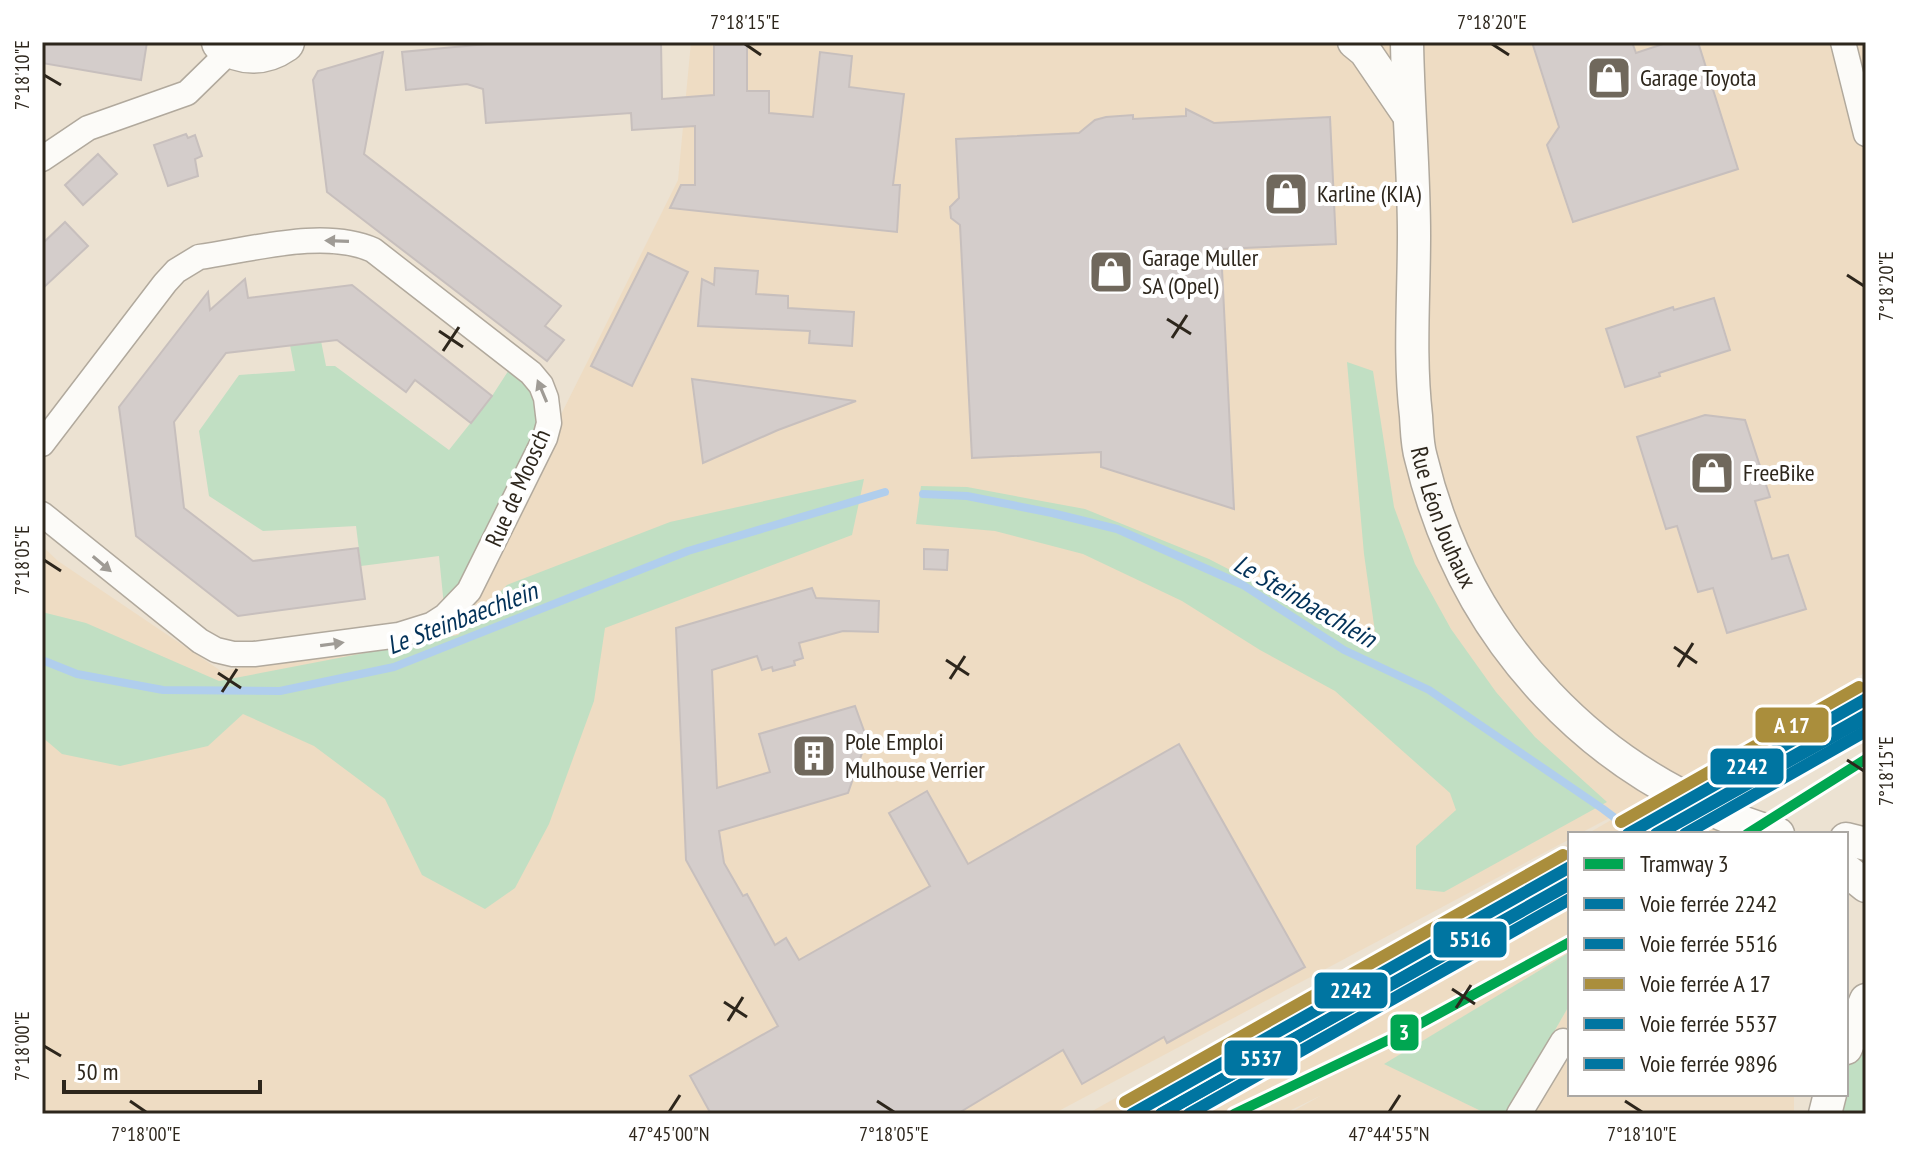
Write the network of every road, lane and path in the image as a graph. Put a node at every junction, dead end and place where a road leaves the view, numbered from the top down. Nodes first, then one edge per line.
1 (284, 42) edge
2 (1354, 42) edge
3 (1407, 42) edge
4 (1843, 42) edge
5 (227, 45) edge
6 (1408, 114) junction
7 (1866, 134) edge
8 (42, 159) edge
9 (42, 444) edge
10 (42, 514) edge
11 (1772, 832) edge
12 (1848, 872) edge
13 (1866, 886) edge
14 (1866, 1000) edge
15 (1568, 1043) edge
16 (1848, 1043) edge
17 (1519, 1114) edge

1 - 5 main road
2 - 6 street
3 - 6 street, Rue Léon Jouhaux
4 - 7 street
5 - 8 street
6 - 11 street, Rue Léon Jouhaux
10 -> 9 street, Rue de Moosch
12 - 13 street
14 - 16 street
15 - 17 street

